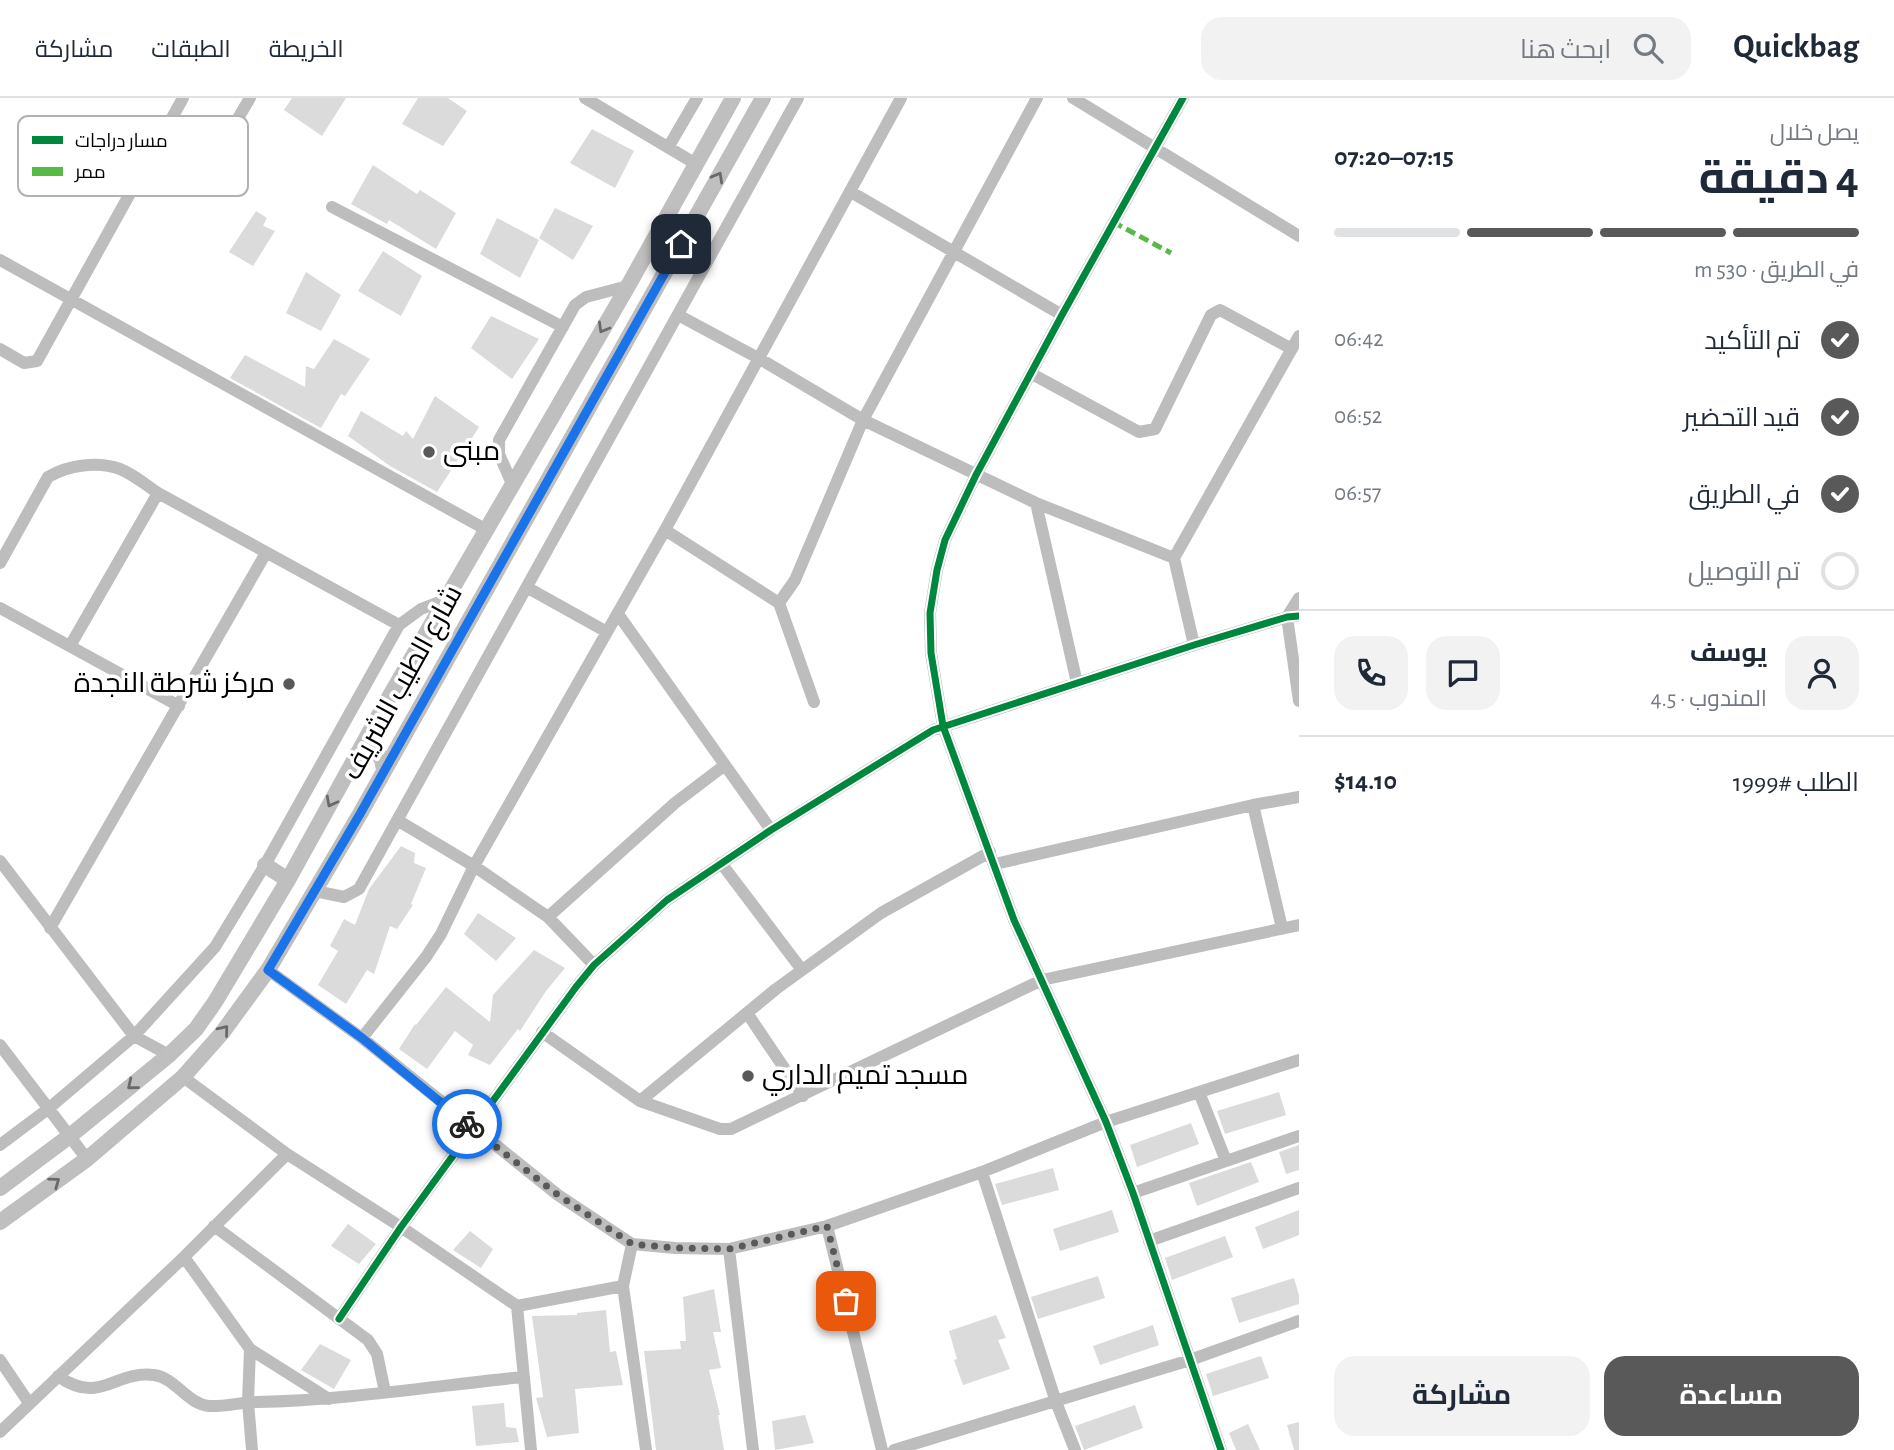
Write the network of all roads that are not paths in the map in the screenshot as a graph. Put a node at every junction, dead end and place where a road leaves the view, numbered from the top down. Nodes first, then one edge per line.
1 (181, 98) edge
2 (250, 98) edge
3 (586, 98) edge
4 (697, 98) edge
5 (733, 98) edge
6 (763, 98) edge
7 (798, 98) edge
8 (901, 98) edge
9 (1037, 98) edge
10 (1073, 98) edge
11 (1183, 98) edge
12 (171, 116) edge
13 (240, 116) edge
14 (669, 146) junction
15 (1154, 147) junction
16 (696, 164) junction
17 (851, 192) junction
18 (127, 196) edge
19 (332, 207) dead end
20 (1299, 236) edge
21 (954, 252) junction
22 (0, 260) edge
23 (628, 286) junction
24 (70, 300) junction
25 (678, 315) junction
26 (1062, 315) junction
27 (563, 327) junction
28 (1299, 336) edge
29 (0, 349) edge
30 (1292, 349) junction
31 (760, 359) junction
32 (1032, 373) junction
33 (863, 420) junction
34 (976, 475) junction
35 (513, 486) junction
36 (158, 493) junction
37 (1036, 503) junction
38 (485, 529) junction
39 (665, 530) junction
40 (266, 552) junction
41 (1174, 558) junction
42 (0, 564) edge
43 (527, 588) junction
44 (1299, 598) edge
45 (447, 599) junction
46 (779, 603) junction
47 (0, 608) edge
48 (618, 614) junction
49 (1293, 617) edge
50 (399, 625) junction
51 (607, 632) junction
52 (1194, 645) junction
53 (70, 646) junction
54 (1077, 682) junction
55 (1299, 701) edge
56 (814, 702) dead end
57 (179, 706) junction
58 (384, 706) junction
59 (411, 722) junction
60 (943, 726) junction
61 (356, 755) junction
62 (725, 765) junction
63 (384, 770) junction
64 (1299, 797) edge
65 (1253, 805) junction
66 (397, 820) junction
67 (771, 830) junction
68 (990, 852) junction
69 (0, 861) edge
70 (721, 863) junction
71 (265, 864) junction
72 (995, 864) junction
73 (474, 866) junction
74 (288, 880) junction
75 (315, 891) junction
76 (548, 918) junction
77 (1299, 925) edge
78 (50, 928) junction
79 (1283, 928) junction
80 (594, 965) junction
81 (268, 970) junction
82 (802, 970) junction
83 (1041, 980) junction
84 (747, 1013) junction
85 (542, 1032) junction
86 (134, 1036) junction
87 (362, 1038) junction
88 (0, 1045) edge
89 (169, 1055) junction
90 (1299, 1060) edge
91 (183, 1077) junction
92 (1199, 1092) junction
93 (803, 1096) junction
94 (640, 1101) junction
95 (48, 1109) junction
96 (1106, 1122) junction
97 (473, 1129) junction
98 (71, 1135) junction
99 (1299, 1136) edge
100 (0, 1145) edge
101 (287, 1154) junction
102 (87, 1158) junction
103 (1226, 1161) junction
104 (982, 1172) junction
105 (0, 1188) edge
106 (1299, 1188) edge
107 (1133, 1193) junction
108 (0, 1222) edge
109 (214, 1226) junction
110 (827, 1226) junction
111 (401, 1227) junction
112 (1149, 1241) junction
113 (632, 1244) junction
114 (729, 1249) junction
115 (184, 1257) junction
116 (623, 1286) junction
117 (517, 1306) junction
118 (339, 1318) junction
119 (1299, 1321) edge
120 (250, 1349) junction
121 (0, 1360) edge
122 (1190, 1360) junction
123 (58, 1376) junction
124 (523, 1377) junction
125 (385, 1392) junction
126 (330, 1399) junction
127 (248, 1402) junction
128 (1056, 1402) junction
129 (29, 1403) junction
130 (0, 1432) edge
131 (253, 1450) edge
132 (531, 1450) edge
133 (646, 1450) edge
134 (753, 1450) edge
135 (882, 1450) edge
136 (894, 1450) edge
137 (1075, 1450) edge
138 (1221, 1450) edge

1 - 12 street
2 - 13 street
3 - 14 street
4 - 14 street
5 - 16 main road, شارع الطيب الشريف
59 -> 6 main road, شارع الطيب الشريف
7 - 25 street
8 - 17 street
9 - 21 street
10 - 15 street
11 - 15 street
14 - 16 street
15 - 20 street
15 - 26 street
16 - 23 main road, شارع الطيب الشريف
17 - 21 street
17 - 31 street
18 - 24 street
19 - 27 street
21 - 26 street
21 - 33 street
22 - 24 street
23 - 27 street
23 -> 35 main road, شارع الطيب الشريف
24 - 29 street
24 - 38 street
25 - 31 street
25 - 43 street
26 - 32 street
27 - 35 street
28 - 30 street
30 - 32 street
30 - 41 street
31 - 33 street
31 - 39 street
32 - 34 street
33 - 34 street
33 - 46 street
34 - 37 street
34 - 60 street
35 - 38 main road, شارع الطيب الشريف
36 - 40 street
36 - 42 street
36 - 53 street
37 - 41 street
37 - 54 street
38 - 45 main road, شارع الطيب الشريف
39 - 46 street
39 - 48 street
40 - 50 street
40 - 57 street
41 - 52 street
43 - 51 street
43 - 66 street
44 - 49 street
45 - 50 street
45 - 58 main road, شارع الطيب الشريف
46 - 56 street
47 - 53 street
48 - 51 street
48 - 62 street
49 - 52 street
49 - 55 street
50 - 71 street
51 - 73 street
52 - 54 street
53 - 57 street
54 - 60 street
57 - 78 street
58 - 59 main road
58 - 61 main road, شارع الطيب الشريف
59 - 63 main road, شارع الطيب الشريف
60 - 67 street
60 - 68 street
61 - 63 main road
61 -> 74 main road, شارع الطيب الشريف
62 - 67 street
62 - 76 street
63 - 75 main road, شارع الطيب الشريف
64 - 65 street
65 - 72 street
65 - 79 street
66 - 73 street
66 - 75 street
67 - 70 street
68 - 72 street
68 - 82 street
69 - 78 street
70 - 80 street
70 - 82 street
71 - 74 main road
71 - 86 street
72 - 83 street
73 - 76 street
73 - 87 street
74 - 89 main road, شارع الطيب الشريف
75 - 81 main road, شارع الطيب الشريف
76 - 80 street
77 - 79 street
78 - 86 street
79 - 83 street
80 - 85 street
81 - 87 street
91 -> 81 main road, شارع الطيب الشريف
82 - 84 street
83 - 93 street
83 - 96 street
84 - 93 street
84 - 94 street
85 - 94 street
85 - 97 street
86 - 89 street
86 - 95 street
87 - 97 street
88 - 95 street
89 -> 98 main road, شارع الطيب الشريف
90 - 92 street
91 - 101 street
91 - 102 main road, شارع الطيب الشريف
92 - 96 street
92 - 103 street
93 - 94 street
95 - 98 street
95 - 100 street
96 - 104 street
96 - 107 street
97 - 111 street
97 - 113 street
98 - 102 street
98 - 105 main road, شارع الطيب الشريف
99 - 103 street
101 - 109 street
101 - 111 street
108 -> 102 main road, شارع الطيب الشريف
103 - 107 street
104 - 110 street
104 - 128 street
106 - 112 street
107 - 112 street
109 - 115 street
109 - 118 street
110 - 114 street
110 - 135 street
111 - 117 street
111 - 118 street
112 - 122 street
113 - 114 street
113 - 116 street
114 - 134 street
115 - 120 street
115 - 123 street
116 - 117 street
116 - 133 street
117 - 124 street
118 - 125 street
119 - 122 street
120 - 126 street
120 - 127 street
121 - 129 street
122 - 128 street
122 - 138 street
123 - 127 street
123 - 129 street
124 - 125 street
124 - 132 street
125 - 126 street
126 - 127 street
127 - 131 street
128 - 136 street
128 - 137 street
129 - 130 street

